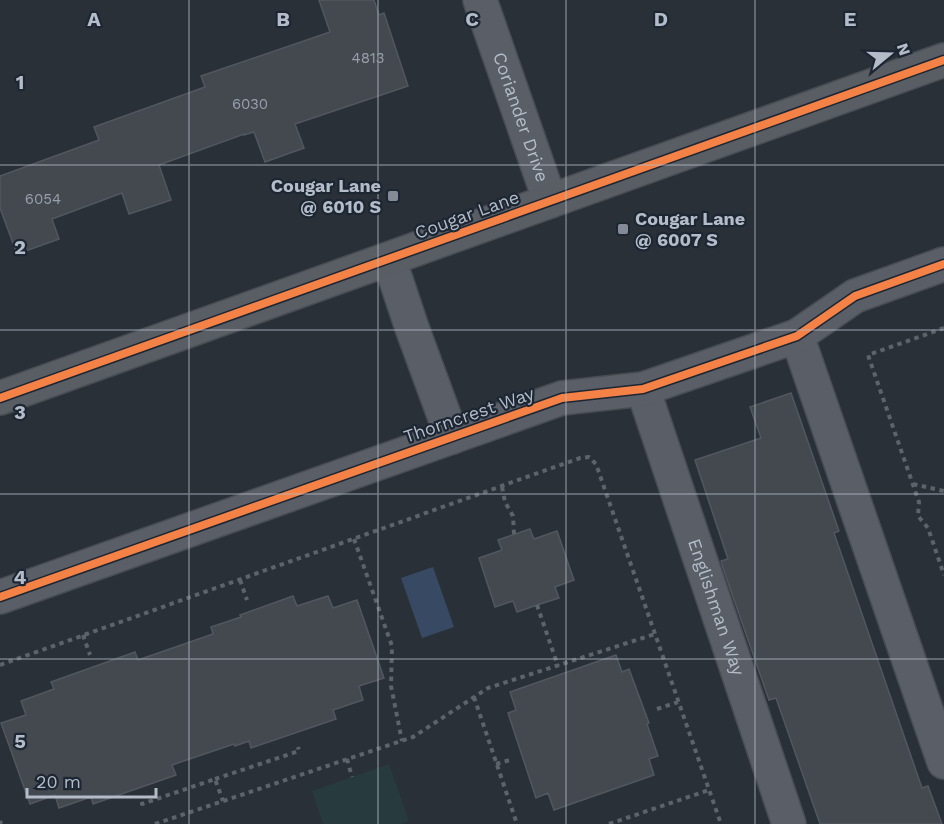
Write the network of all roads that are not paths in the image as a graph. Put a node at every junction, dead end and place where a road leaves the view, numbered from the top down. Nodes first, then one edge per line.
1 (480, 0) edge
2 (944, 60) edge
3 (550, 201) junction
4 (389, 259) junction
5 (944, 264) edge
6 (796, 336) junction
7 (643, 389) junction
8 (0, 398) edge
9 (452, 437) junction
10 (0, 597) edge
11 (944, 762) edge
12 (789, 824) edge

1 - 3 street, Coriander Drive
2 - 3 main road, Cougar Lane
3 - 4 main road, Cougar Lane
4 - 8 main road, Cougar Lane
4 - 9 street, Thorncrest Way
5 - 6 street, Thorncrest Way
6 - 7 street, Thorncrest Way
6 - 11 street
7 - 9 street, Thorncrest Way
7 - 12 street, Englishman Way
9 - 10 street, Thorncrest Way

